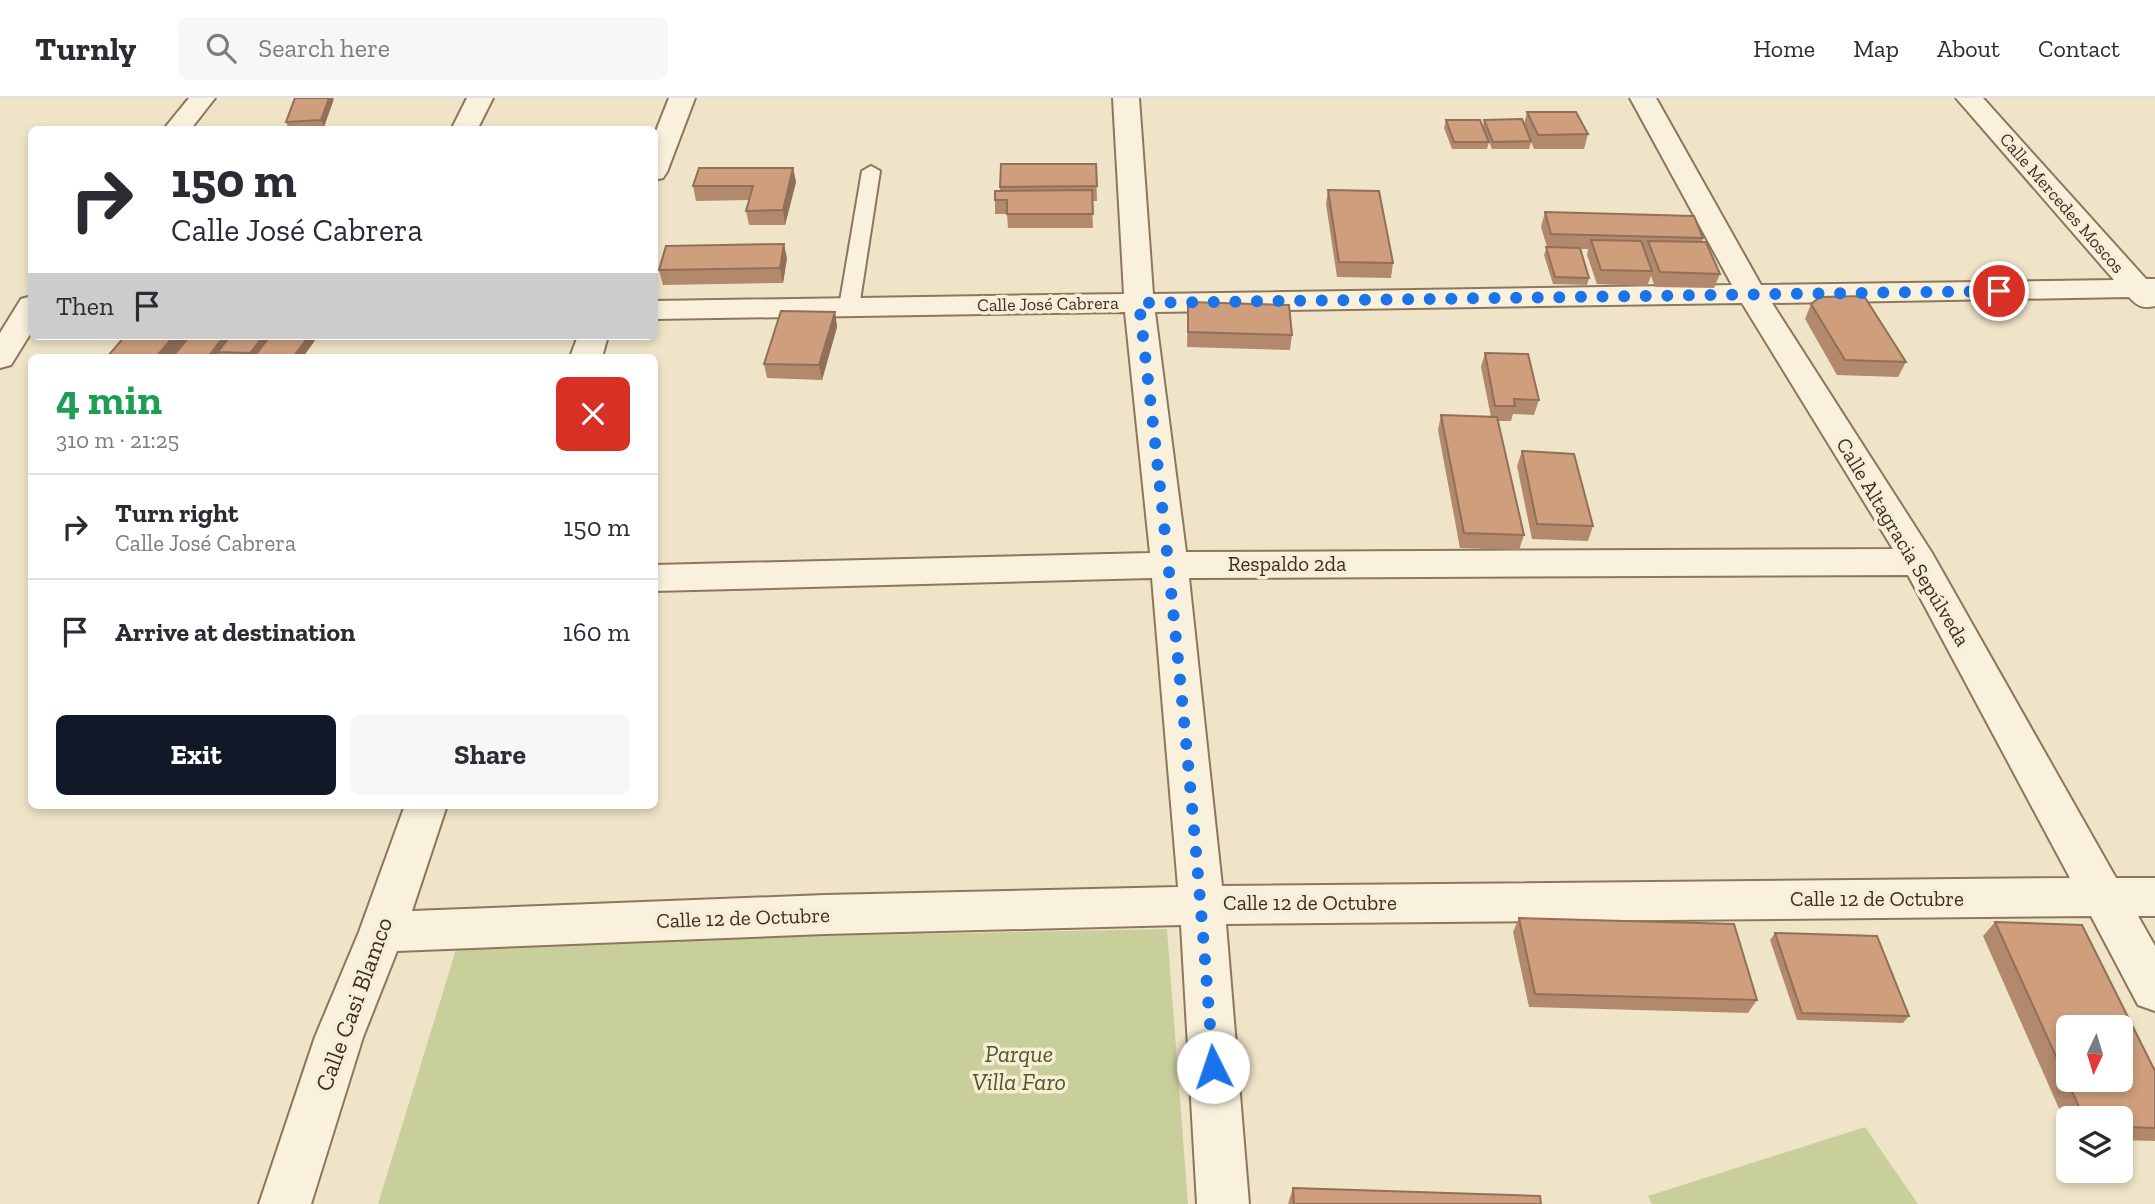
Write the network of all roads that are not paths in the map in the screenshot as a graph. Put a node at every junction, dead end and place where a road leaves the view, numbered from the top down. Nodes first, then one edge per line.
1 (202, 98) edge
2 (480, 98) edge
3 (682, 98) edge
4 (1126, 98) edge
5 (1643, 98) edge
6 (1969, 98) edge
7 (179, 126) edge
8 (466, 126) edge
9 (658, 161) edge
10 (871, 171) dead end
11 (1752, 295) junction
12 (2149, 295) edge
13 (1139, 303) junction
14 (849, 307) junction
15 (658, 310) edge
16 (28, 313) edge
17 (0, 358) edge
18 (1919, 562) junction
19 (1169, 565) junction
20 (658, 578) edge
21 (425, 809) edge
22 (2105, 897) junction
23 (2155, 897) edge
24 (1202, 904) junction
25 (382, 932) junction
26 (2155, 990) edge
27 (285, 1204) edge
28 (1223, 1204) edge

1 - 7 street
2 - 8 street
3 - 9 street
4 - 13 street
5 - 11 street, Calle Altagracia Sepúlveda
6 - 12 street, Calle Mercedes Moscos
10 - 14 lane
11 - 12 street, Calle José Cabrera
11 - 13 street, Calle José Cabrera
11 - 18 street, Calle Altagracia Sepúlveda
13 - 14 street, Calle José Cabrera
13 - 19 street
14 - 15 street, Calle José Cabrera
16 - 17 street
18 - 19 street, Respaldo 2da
18 - 22 street, Calle Altagracia Sepúlveda
19 - 20 street, Respaldo 2da
19 - 24 street
21 - 25 street, Calle Casi Blamco
22 - 23 street, Calle 12 de Octubre
22 - 24 street, Calle 12 de Octubre
22 - 26 street, Calle Altagracia Sepúlveda
24 - 25 street, Calle 12 de Octubre
24 - 28 street
25 - 27 street, Calle Casi Blamco

